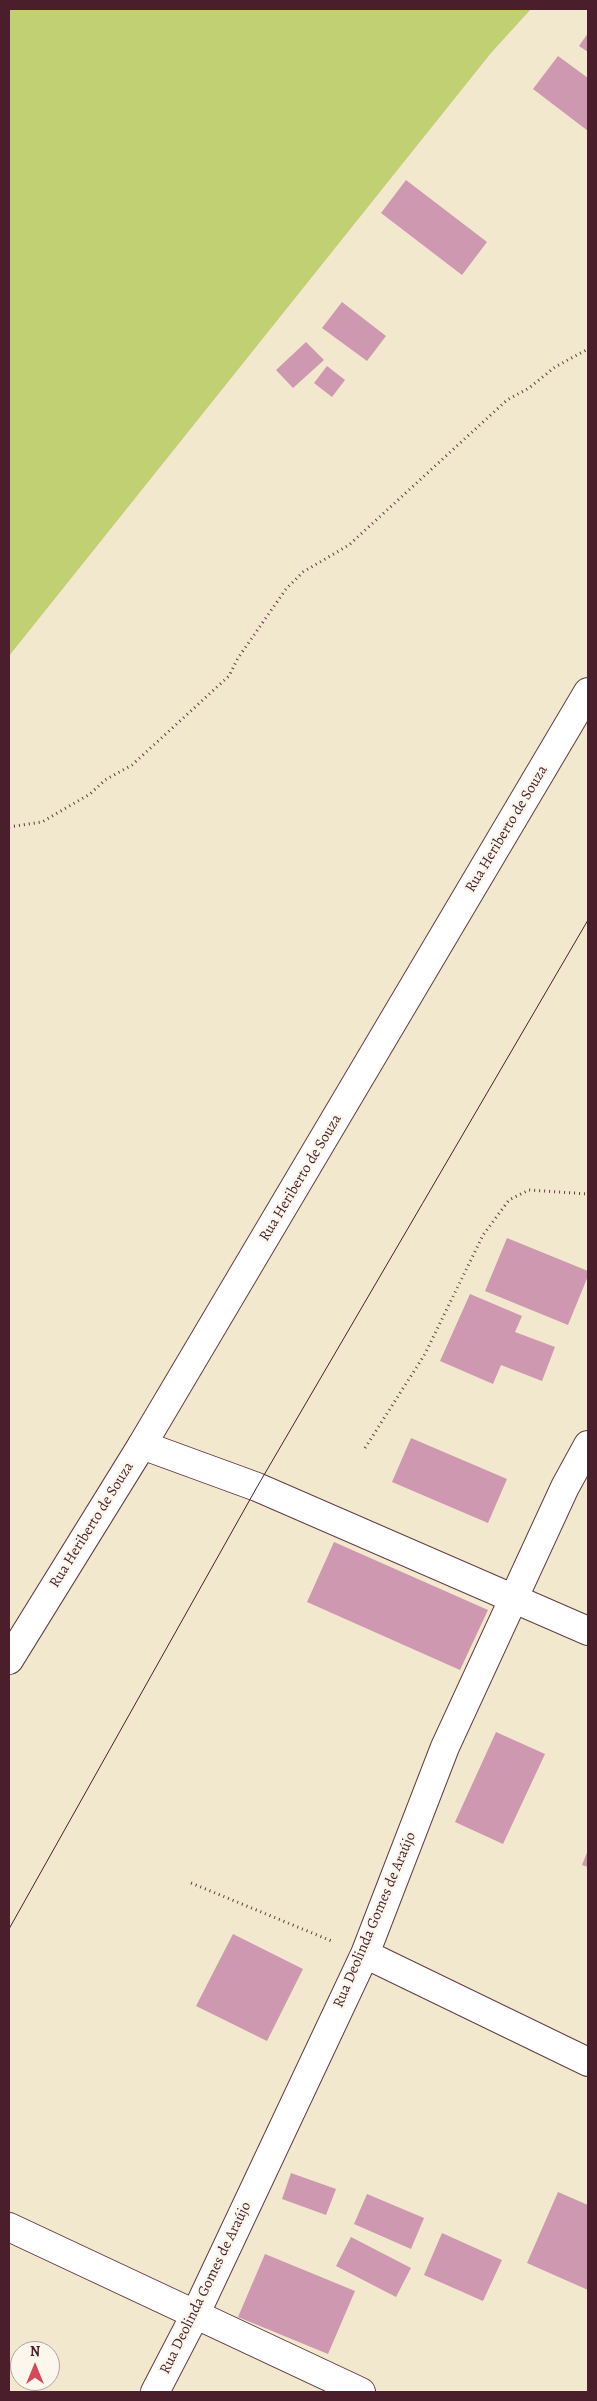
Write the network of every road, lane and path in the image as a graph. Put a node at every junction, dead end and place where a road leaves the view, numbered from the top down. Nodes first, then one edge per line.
1 (588, 348) edge
2 (588, 692) edge
3 (9, 828) edge
4 (588, 1194) edge
5 (142, 1444) junction
6 (588, 1445) edge
7 (365, 1448) dead end
8 (514, 1598) junction
9 (588, 1630) edge
10 (9, 1660) edge
11 (191, 1883) dead end
12 (365, 1954) junction
13 (588, 2062) edge
14 (9, 2227) edge
15 (194, 2315) junction
16 (155, 2392) edge
17 (361, 2392) edge

1 - 3 path
2 - 5 street, Rua Heriberto de Souza
4 - 7 path
5 - 8 street
5 - 10 street, Rua Heriberto de Souza
6 - 8 street, Rua Deolinda Gomes de Araújo
8 - 9 street
8 - 12 street, Rua Deolinda Gomes de Araújo
11 - 12 path
12 - 13 street
12 - 15 street, Rua Deolinda Gomes de Araújo
14 - 15 street
15 - 16 street, Rua Deolinda Gomes de Araújo
15 - 17 street

